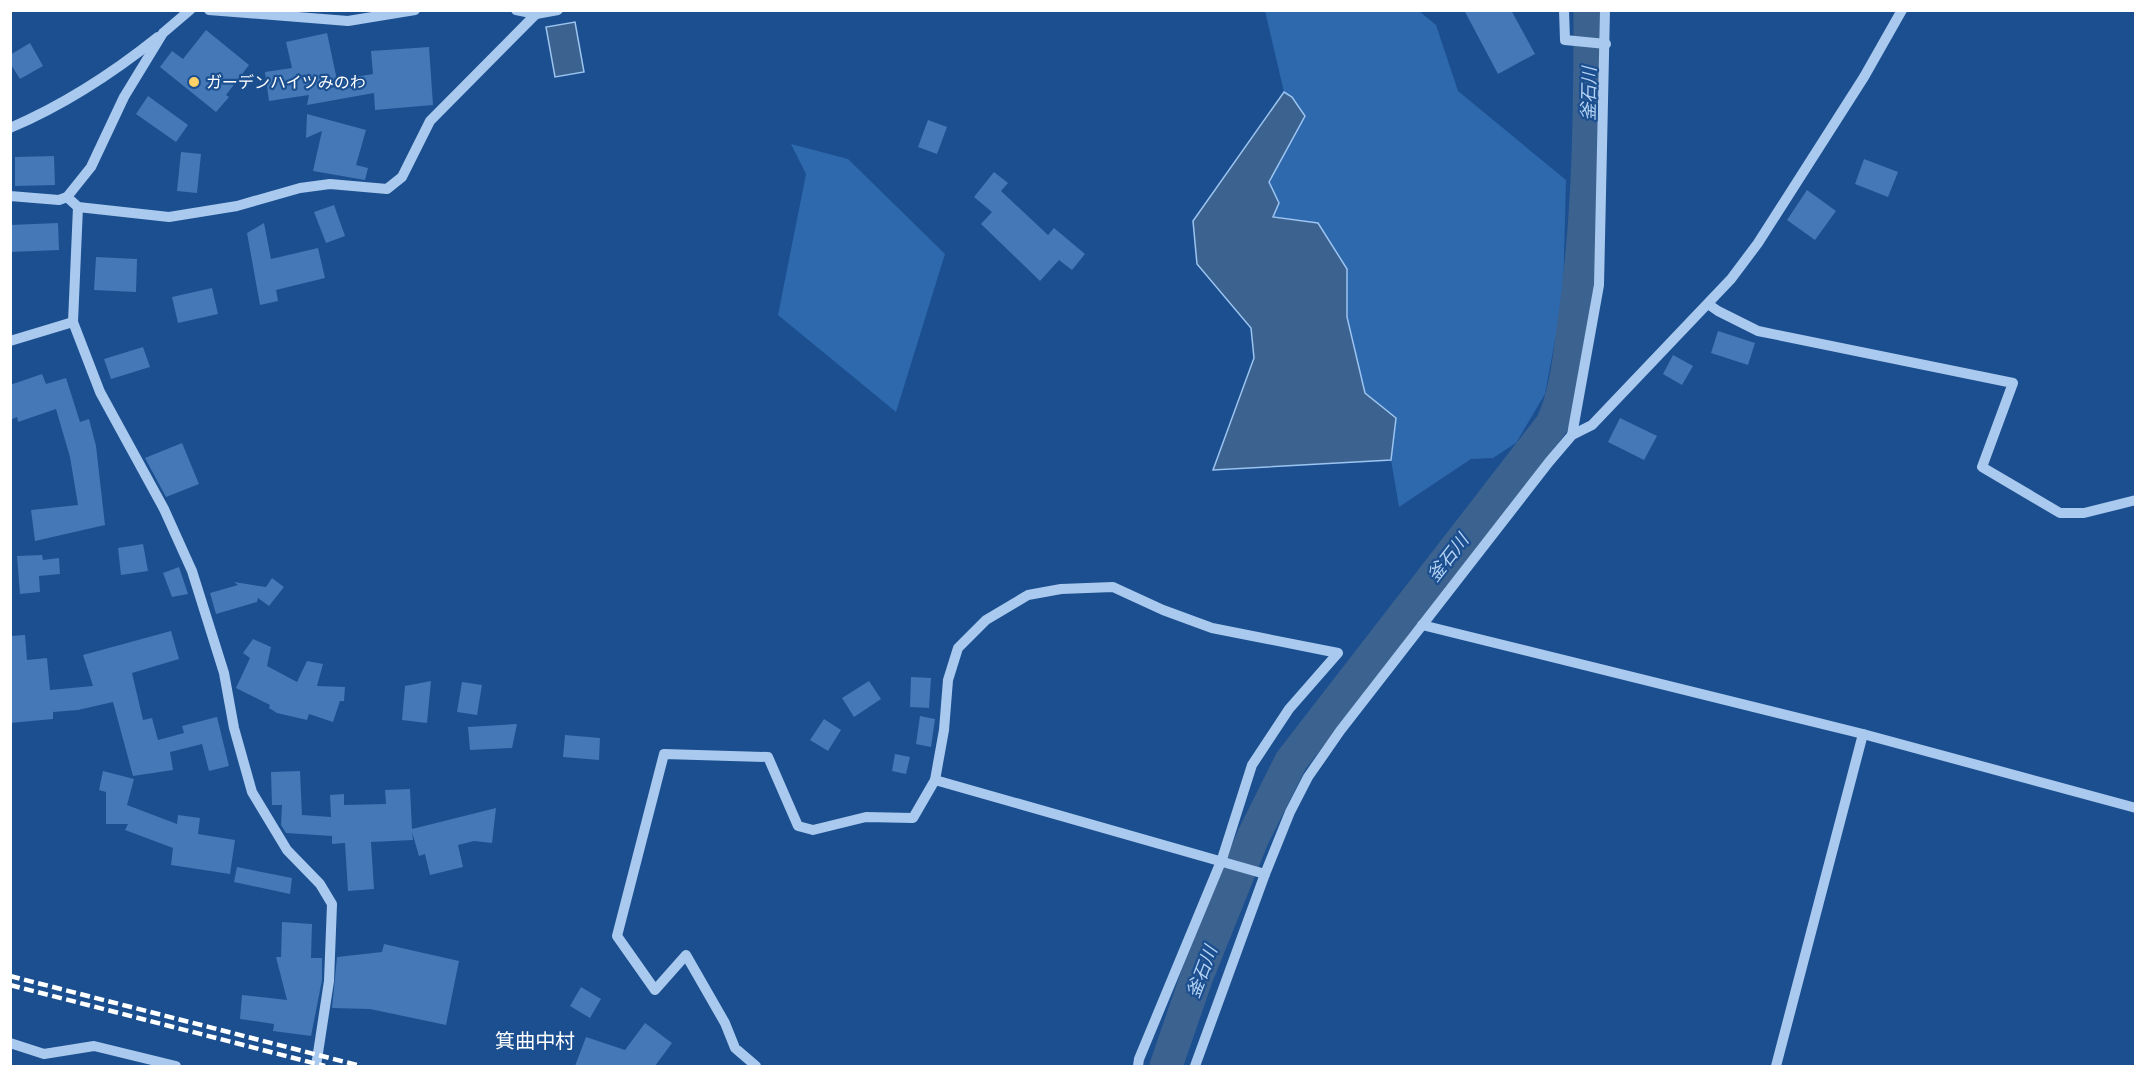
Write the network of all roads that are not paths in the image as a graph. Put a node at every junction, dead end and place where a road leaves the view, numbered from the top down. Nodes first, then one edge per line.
1 (190, 10) edge
2 (209, 10) edge
3 (415, 10) edge
4 (516, 10) edge
5 (558, 10) edge
6 (1564, 10) edge
7 (1605, 10) edge
8 (1902, 10) edge
9 (536, 14) junction
10 (163, 33) junction
11 (1606, 44) junction
12 (10, 128) edge
13 (10, 196) edge
14 (67, 197) junction
15 (78, 207) junction
16 (1708, 304) junction
17 (72, 322) junction
18 (10, 341) edge
19 (1572, 435) junction
20 (2136, 500) edge
21 (1422, 625) junction
22 (1863, 734) junction
23 (935, 780) junction
24 (2136, 808) edge
25 (1225, 860) junction
26 (1265, 874) junction
27 (10, 1043) edge
28 (176, 1066) edge
29 (316, 1066) edge
30 (756, 1066) edge
31 (1138, 1066) edge
32 (1195, 1066) edge
33 (1776, 1066) edge

1 - 10 street
2 - 3 street
4 - 9 street
5 - 9 street
6 - 11 street
7 - 11 street
8 - 16 street
9 - 15 street
10 - 12 street
10 - 14 street
11 - 19 street
13 - 14 street
14 - 15 street
15 - 17 street
16 - 19 street
16 - 20 street
17 - 18 street
17 - 29 street
19 - 21 street
21 - 22 street
21 - 26 street
22 - 24 street
22 - 33 street
23 - 25 street
23 - 25 street
23 - 30 street
25 - 26 street
25 - 31 street
26 - 32 street
27 - 28 street

